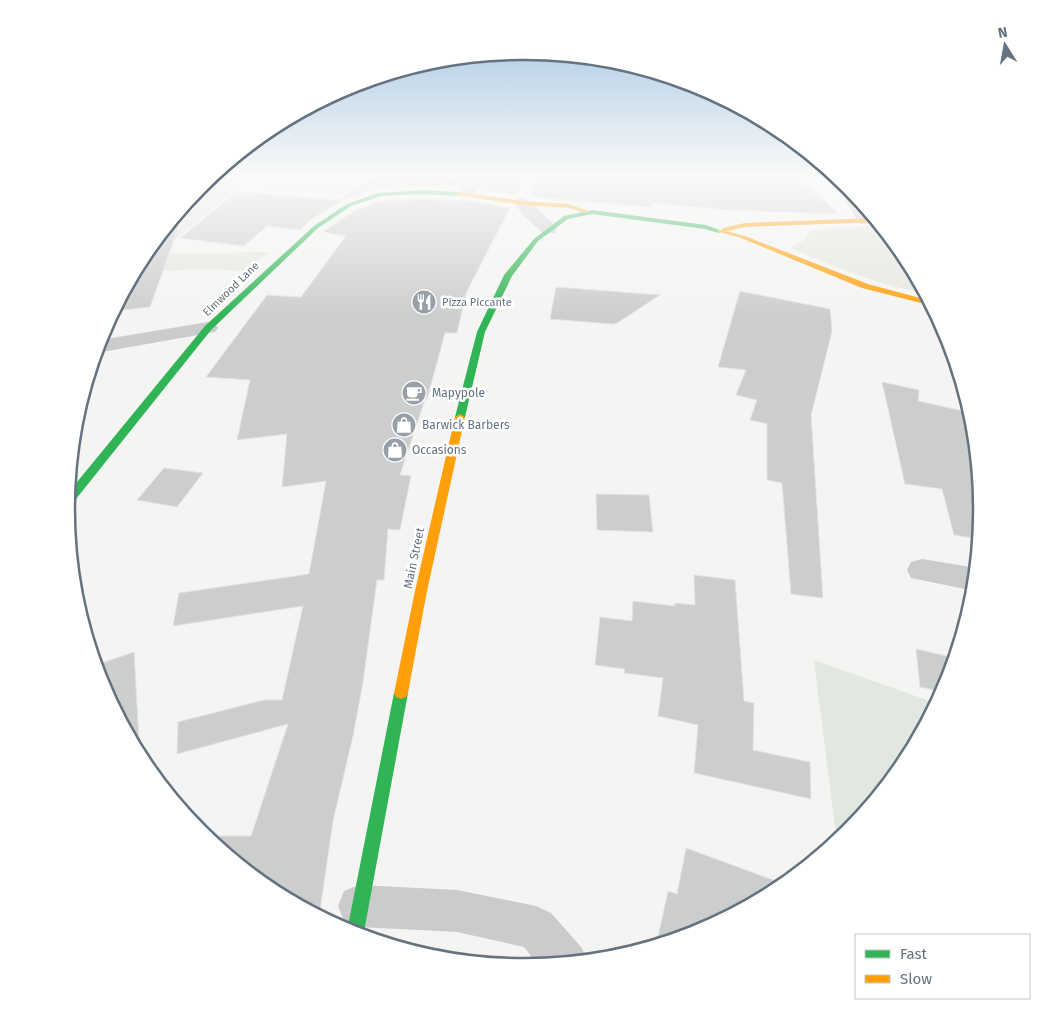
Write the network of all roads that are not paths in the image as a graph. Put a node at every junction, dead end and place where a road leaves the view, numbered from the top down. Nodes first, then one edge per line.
1 (322, 223) edge
2 (541, 223) edge
3 (558, 223) edge
4 (672, 223) edge
5 (807, 223) edge
6 (549, 229) junction
7 (721, 230) junction
8 (923, 302) edge
9 (208, 328) junction
10 (107, 346) edge
11 (76, 492) edge
12 (922, 570) dead end
13 (969, 578) edge
14 (357, 920) edge
15 (560, 957) edge

1 - 9 street, Elmwood Lane
2 - 6 street
3 - 6 street, Main Street
4 - 7 street
5 - 7 street
6 - 14 street, Main Street
7 - 8 street
9 - 10 street
9 - 11 street, Elmwood Lane
12 - 13 street
14 - 15 street

